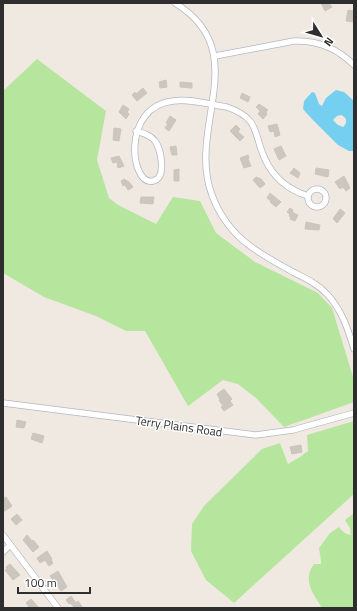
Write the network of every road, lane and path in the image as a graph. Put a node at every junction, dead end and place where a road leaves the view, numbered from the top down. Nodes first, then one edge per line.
1 (175, 3) edge
2 (215, 56) junction
3 (354, 65) edge
4 (212, 105) junction
5 (136, 131) junction
6 (308, 196) dead end
7 (354, 349) edge
8 (3, 403) edge
9 (354, 414) edge
10 (3, 535) edge
11 (10, 545) junction
12 (3, 552) edge
13 (58, 608) edge

1 - 2 street
2 - 3 street
2 - 4 street
4 - 5 street
4 - 6 street
4 - 7 street
5 - 5 street
8 - 9 street, Terry Plains Road
10 - 11 street
11 - 12 street
11 - 13 street

